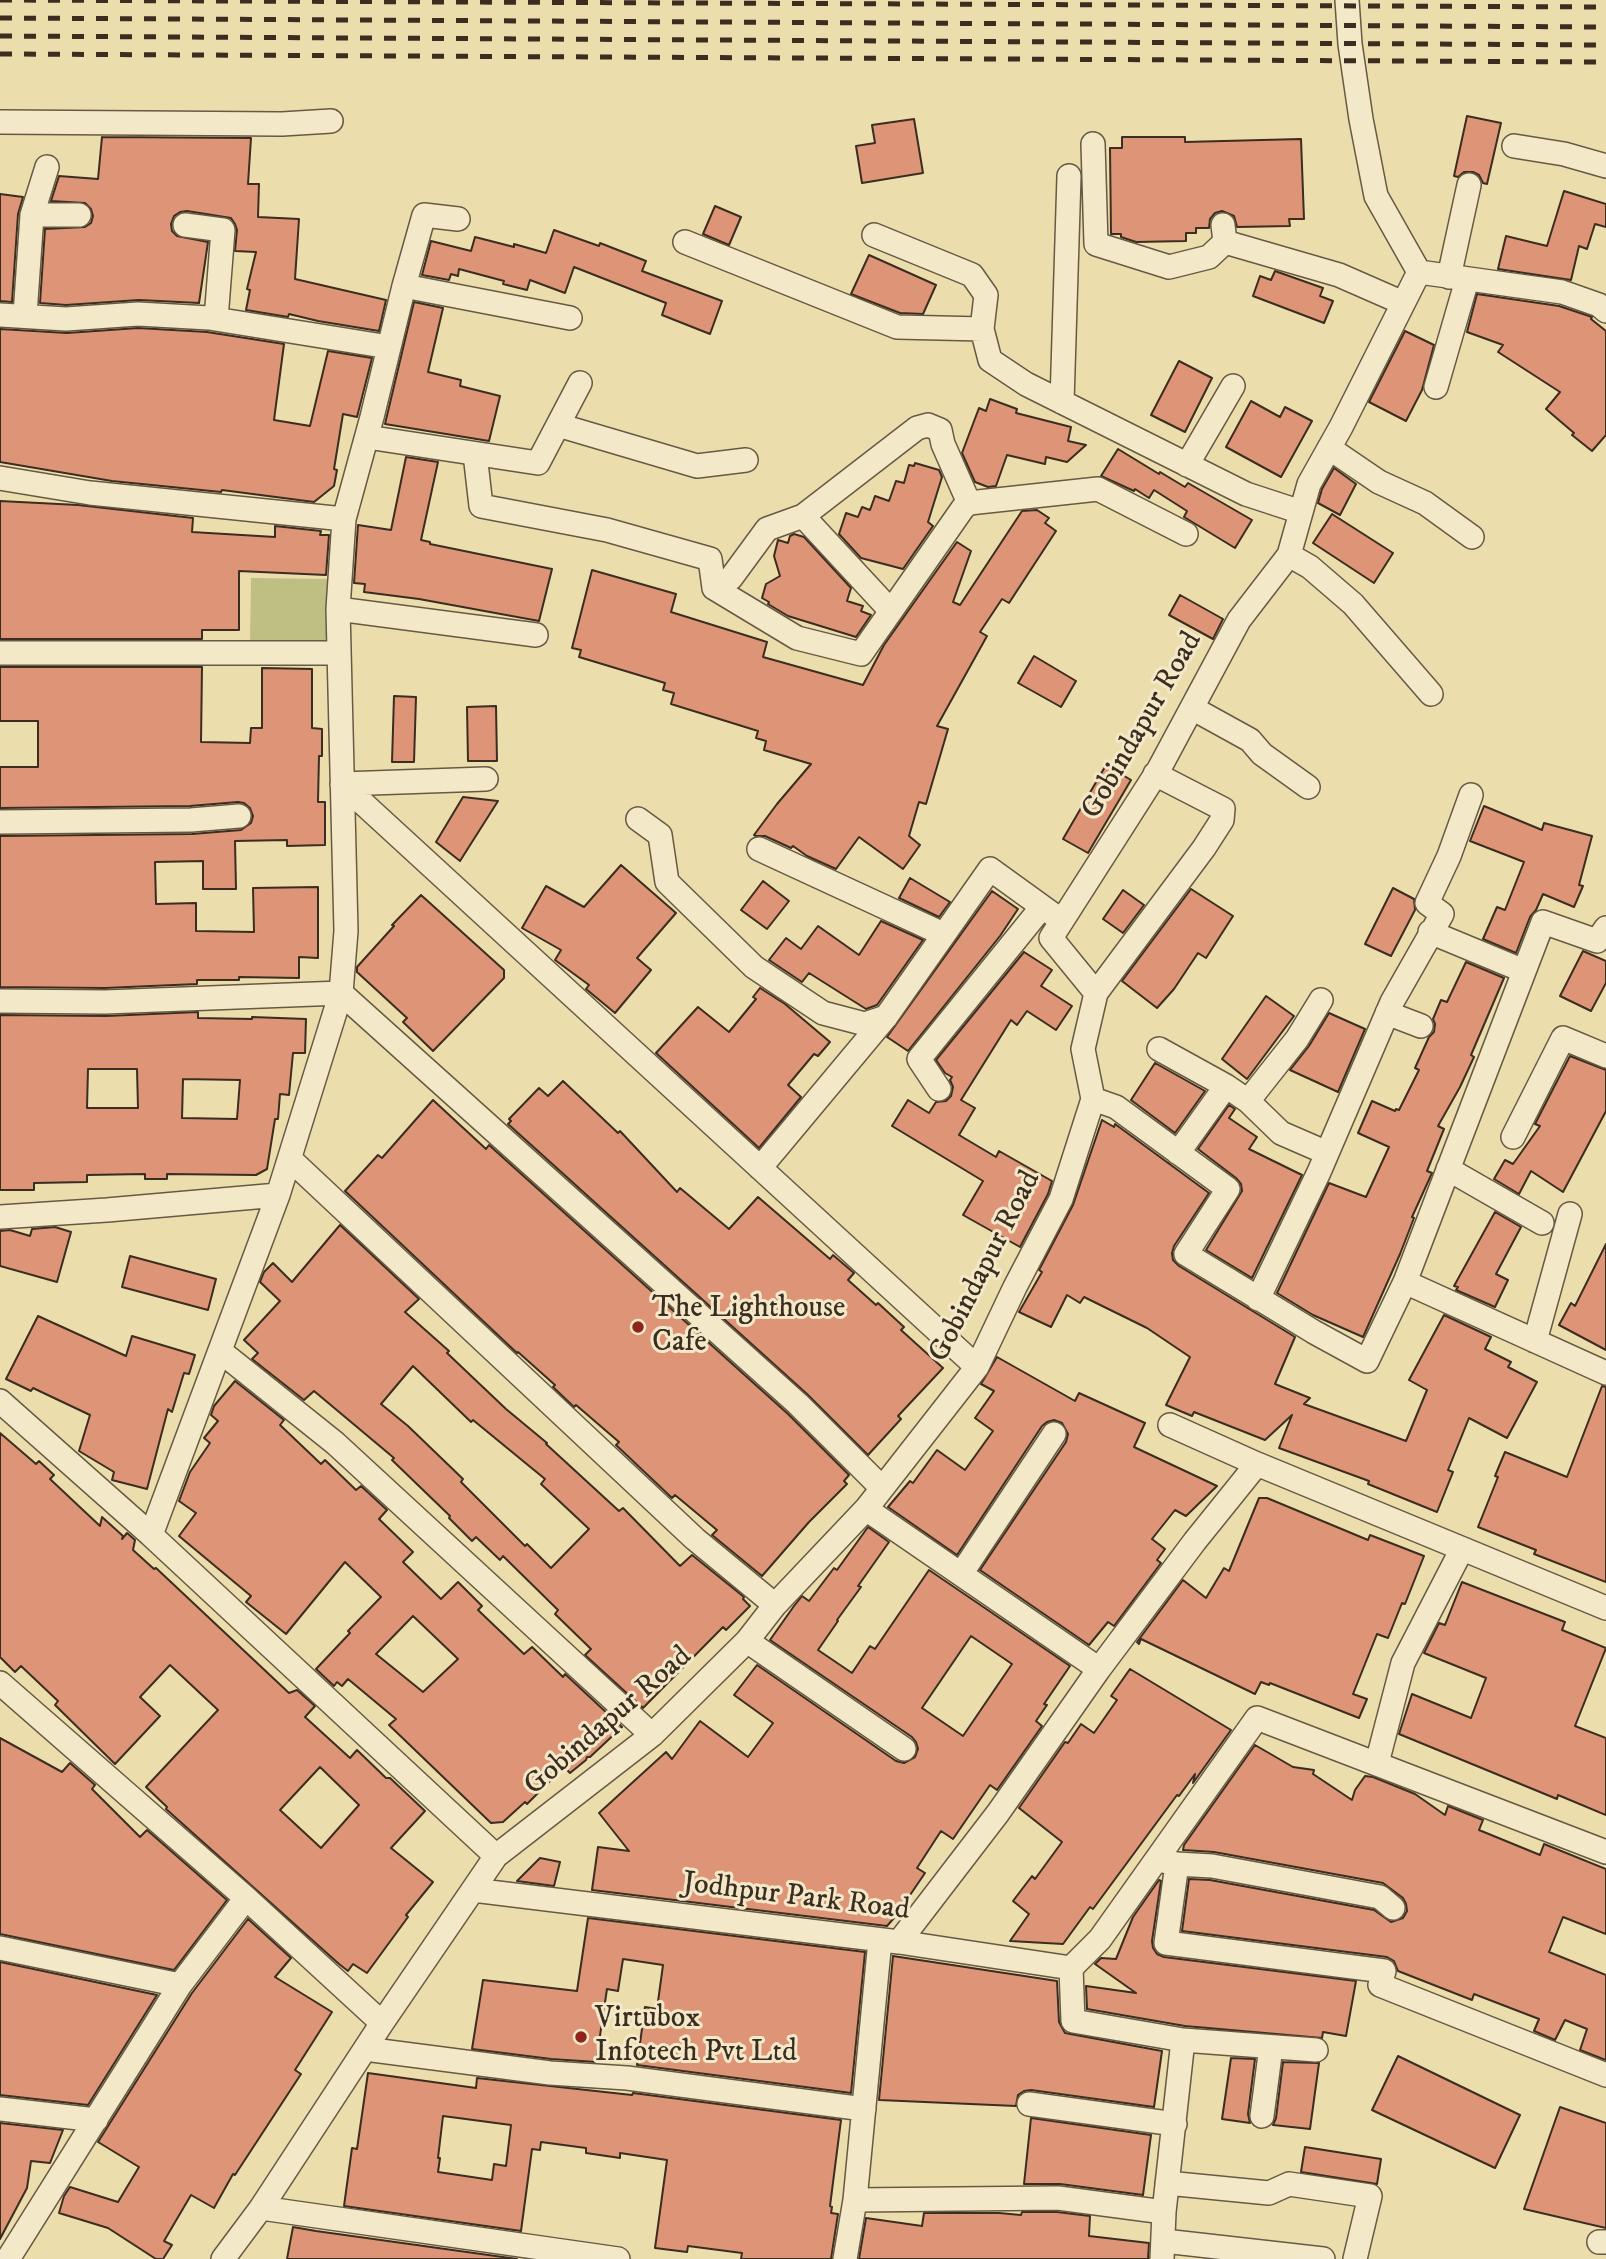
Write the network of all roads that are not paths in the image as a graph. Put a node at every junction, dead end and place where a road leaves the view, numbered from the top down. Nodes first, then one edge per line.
1 (1347, 0) edge
2 (331, 121) dead end
3 (0, 122) edge
4 (1093, 144) dead end
5 (1514, 146) dead end
6 (1606, 166) edge
7 (47, 167) dead end
8 (1069, 176) dead end
9 (1469, 185) dead end
10 (32, 215) junction
11 (79, 215) dead end
12 (458, 219) dead end
13 (185, 225) dead end
14 (874, 235) dead end
15 (685, 242) dead end
16 (1419, 272) junction
17 (1458, 278) junction
18 (404, 286) junction
19 (1403, 303) junction
20 (1606, 311) edge
21 (0, 315) edge
22 (24, 315) junction
23 (570, 318) dead end
24 (216, 319) junction
25 (982, 329) junction
26 (389, 346) junction
27 (580, 383) dead end
28 (1233, 386) dead end
29 (1436, 387) dead end
30 (1062, 402) junction
31 (558, 425) junction
32 (367, 438) junction
33 (1329, 448) junction
34 (475, 453) junction
35 (746, 460) dead end
36 (1187, 464) junction
37 (0, 478) edge
38 (969, 503) junction
39 (1301, 512) junction
40 (803, 516) junction
41 (344, 519) junction
42 (1186, 534) dead end
43 (1472, 537) dead end
44 (1289, 555) junction
45 (714, 588) junction
46 (338, 609) junction
47 (890, 610) junction
48 (536, 635) dead end
49 (0, 653) edge
50 (340, 653) junction
51 (1431, 694) dead end
52 (1192, 708) junction
53 (1155, 774) junction
54 (486, 779) dead end
55 (342, 784) junction
56 (1308, 787) dead end
57 (1471, 795) dead end
58 (239, 816) dead end
59 (638, 818) dead end
60 (0, 822) edge
61 (759, 849) dead end
62 (1042, 907) junction
63 (1062, 921) junction
64 (1606, 928) edge
65 (1430, 932) junction
66 (943, 934) junction
67 (1524, 971) junction
68 (341, 993) junction
69 (1096, 993) junction
70 (1321, 1000) dead end
71 (0, 1001) edge
72 (1387, 1013) junction
73 (886, 1017) junction
74 (1421, 1026) dead end
75 (1159, 1049) dead end
76 (1606, 1056) edge
77 (1226, 1086) junction
78 (939, 1089) dead end
79 (1093, 1099) junction
80 (1248, 1101) junction
81 (1513, 1137) dead end
82 (1178, 1153) junction
83 (1327, 1153) junction
84 (290, 1160) junction
85 (760, 1168) junction
86 (1448, 1169) junction
87 (278, 1195) junction
88 (1570, 1214) dead end
89 (0, 1217) edge
90 (1542, 1223) dead end
91 (1405, 1282) junction
92 (1258, 1299) junction
93 (1535, 1341) junction
94 (220, 1351) junction
95 (976, 1367) junction
96 (1606, 1373) edge
97 (0, 1401) edge
98 (1170, 1425) dead end
99 (1054, 1434) dead end
100 (1257, 1464) junction
101 (882, 1488) junction
102 (866, 1509) junction
103 (151, 1535) junction
104 (1462, 1549) junction
105 (961, 1574) junction
106 (775, 1605) junction
107 (1606, 1608) edge
108 (747, 1641) junction
109 (1099, 1668) junction
110 (0, 1684) edge
111 (652, 1735) junction
112 (904, 1749) dead end
113 (1377, 1763) junction
114 (1606, 1852) edge
115 (496, 1856) junction
116 (1167, 1862) junction
117 (472, 1890) junction
118 (246, 1898) junction
119 (1394, 1908) dead end
120 (889, 1941) junction
121 (0, 1948) edge
122 (1070, 1968) junction
123 (180, 1985) junction
124 (382, 2023) junction
125 (1182, 2040) junction
126 (1271, 2047) junction
127 (365, 2049) junction
128 (1316, 2050) dead end
129 (1606, 2075) edge
130 (1029, 2104) dead end
131 (0, 2109) edge
132 (864, 2109) junction
133 (1262, 2116) dead end
134 (96, 2120) junction
135 (1175, 2124) junction
136 (1167, 2183) junction
137 (855, 2200) junction
138 (261, 2208) junction
139 (1164, 2212) junction
140 (1163, 2250) edge
141 (8, 2259) edge
142 (223, 2259) edge
143 (613, 2259) edge
144 (845, 2259) edge
145 (1323, 2259) edge
146 (1355, 2259) edge

1 - 16 street
2 - 3 street
4 - 19 street
5 - 6 street
7 - 10 street
8 - 30 street
9 - 17 street
10 - 11 street
10 - 22 street
12 - 18 street
13 - 24 street
14 - 25 street
15 - 25 street
16 - 17 street
16 - 19 street, Gobindapur Road
17 - 20 street
17 - 29 street
18 - 23 street
18 - 26 street
19 - 33 street, Gobindapur Road
21 - 22 street
22 - 24 street
24 - 26 street
25 - 30 street
26 - 32 street
27 - 31 street
28 - 36 street
30 - 36 street
31 - 34 street
31 - 35 street
32 - 34 street
32 - 41 street
33 - 39 street, Gobindapur Road
33 - 43 street
34 - 45 street
36 - 39 street
37 - 41 street
38 - 40 street
38 - 42 street
38 - 47 street
39 - 44 street, Gobindapur Road
40 - 45 street
40 - 47 street
41 - 46 street
44 - 51 street
44 - 52 street, Gobindapur Road
45 - 47 street
46 - 48 street
46 - 50 street
49 - 50 street
50 - 55 street
52 - 53 street, Gobindapur Road
52 - 56 street
53 - 63 street, Gobindapur Road
53 - 69 street
54 - 55 street
55 - 68 street
55 - 85 street
57 - 65 street
58 - 60 street
59 - 73 street
61 - 66 street
62 - 63 street
62 - 66 street
62 - 78 street
63 - 69 street, Gobindapur Road
64 - 67 street
65 - 67 street
65 - 72 street
66 - 73 street
67 - 86 street
68 - 71 street
68 - 84 street
68 - 101 street
69 - 79 street, Gobindapur Road
70 - 80 street
72 - 74 street
72 - 83 street
73 - 85 street
75 - 77 street
76 - 81 street
77 - 80 street
77 - 82 street
79 - 82 street
79 - 95 street, Gobindapur Road
80 - 83 street
82 - 92 street
83 - 92 street
84 - 87 street
84 - 106 street
85 - 95 street
86 - 90 street
86 - 91 street
87 - 89 street
87 - 94 street
88 - 93 street
91 - 92 street
91 - 93 street
93 - 96 street
94 - 103 street
94 - 111 street
95 - 101 street, Gobindapur Road
97 - 103 street
98 - 100 street
99 - 105 street
100 - 104 street
100 - 109 street
101 - 102 street, Gobindapur Road
102 - 105 street
102 - 106 street, Gobindapur Road
103 - 115 street
104 - 107 street
104 - 113 street
105 - 109 street
106 - 108 street, Gobindapur Road
108 - 111 street, Gobindapur Road
108 - 112 street
109 - 120 street
110 - 118 street
111 - 115 street, Gobindapur Road
113 - 114 street
113 - 116 street
115 - 117 street, Gobindapur Road
116 - 119 street
116 - 122 street
116 - 129 street
117 - 120 street, Jodhpur Park Road
117 - 124 street, Gobindapur Road
118 - 123 street
118 - 124 street
120 - 122 street, Jodhpur Park Road
120 - 132 street
121 - 123 street
122 - 125 street
123 - 134 street
124 - 127 street, Gobindapur Road
125 - 126 street
125 - 135 street
126 - 128 street
126 - 133 street
127 - 132 street
127 - 138 street, Gobindapur Road
130 - 135 street
131 - 134 street
132 - 137 street
134 - 141 street
135 - 136 street
136 - 139 street
136 - 146 street
137 - 139 street
137 - 144 street
138 - 142 street, Gobindapur Road
138 - 143 street
139 - 140 street
140 - 145 street

